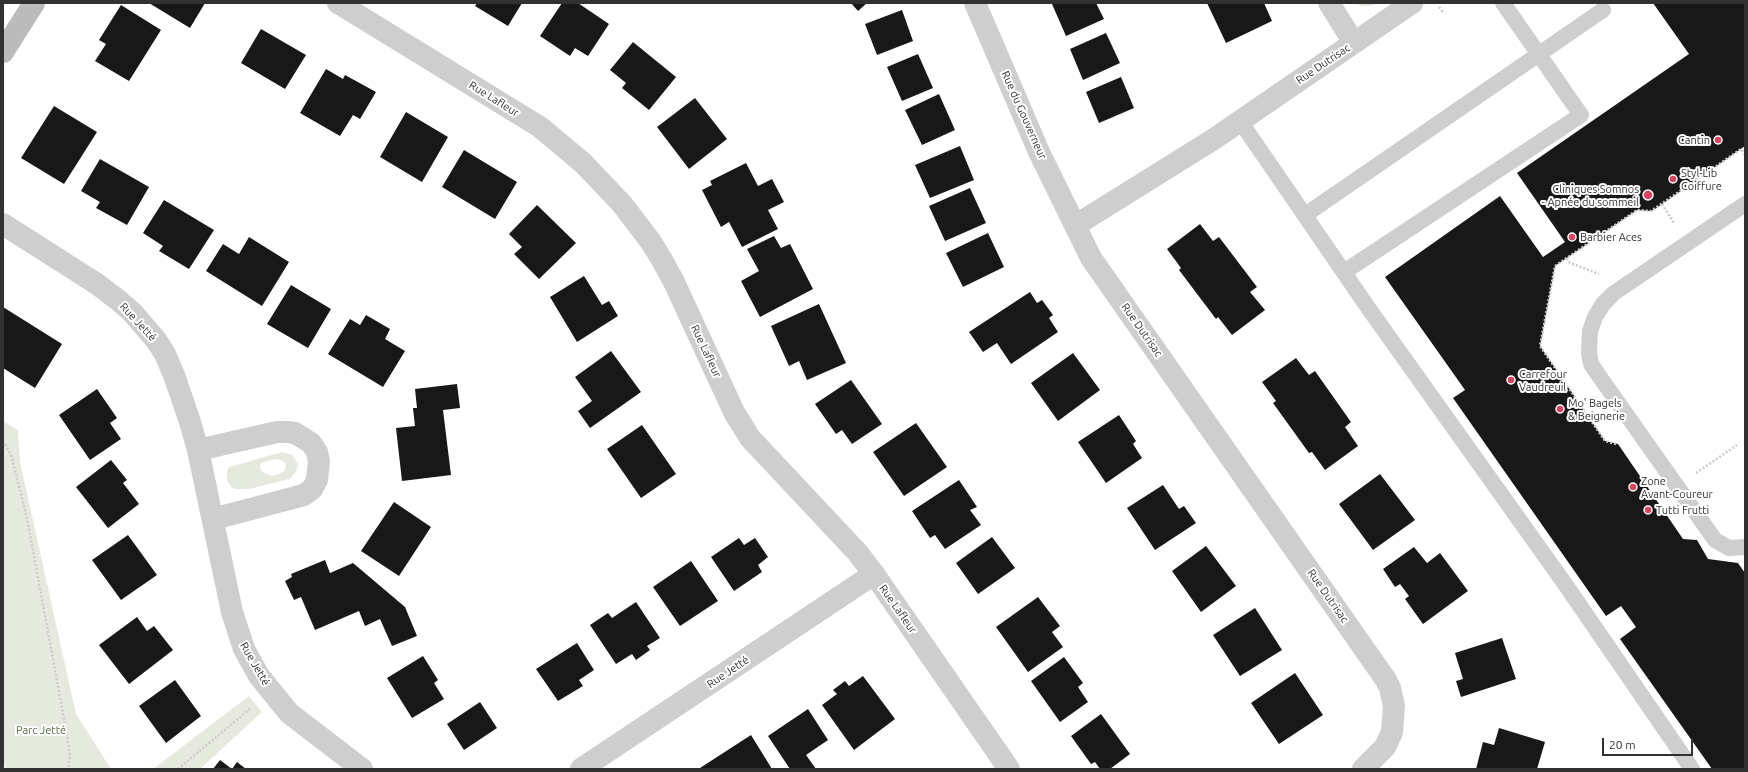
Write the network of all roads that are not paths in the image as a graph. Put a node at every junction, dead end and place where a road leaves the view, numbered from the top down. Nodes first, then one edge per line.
1 (34, 3) edge
2 (338, 3) edge
3 (975, 3) edge
4 (1329, 3) edge
5 (1412, 3) edge
6 (1503, 3) edge
7 (1603, 10) dead end
8 (1354, 43) junction
9 (3, 52) edge
10 (1539, 53) junction
11 (1240, 121) junction
12 (1745, 204) edge
13 (1304, 215) junction
14 (3, 224) edge
15 (1076, 225) junction
16 (1344, 272) junction
17 (198, 450) junction
18 (213, 519) junction
19 (1745, 547) edge
20 (874, 574) junction
21 (362, 769) edge
22 (581, 769) edge
23 (1009, 769) edge
24 (1363, 769) edge
25 (1692, 769) edge

1 - 9 street
2 - 20 street, Rue Lafleur
3 - 15 street, Rue du Gouverneur
4 - 8 street
5 - 8 street, Rue Dutrisac
6 - 10 lane
7 - 10 lane
8 - 11 street, Rue Dutrisac
10 - 13 lane
10 - 16 lane
11 - 13 lane
11 - 15 street, Rue Dutrisac
12 - 19 lane
13 - 16 lane
14 - 17 street, Rue Jetté
15 - 24 street, Rue Dutrisac
16 - 25 lane
17 - 18 street, Rue Jetté
17 - 18 street
18 - 21 street, Rue Jetté
20 - 22 street, Rue Jetté
20 - 23 street, Rue Lafleur

